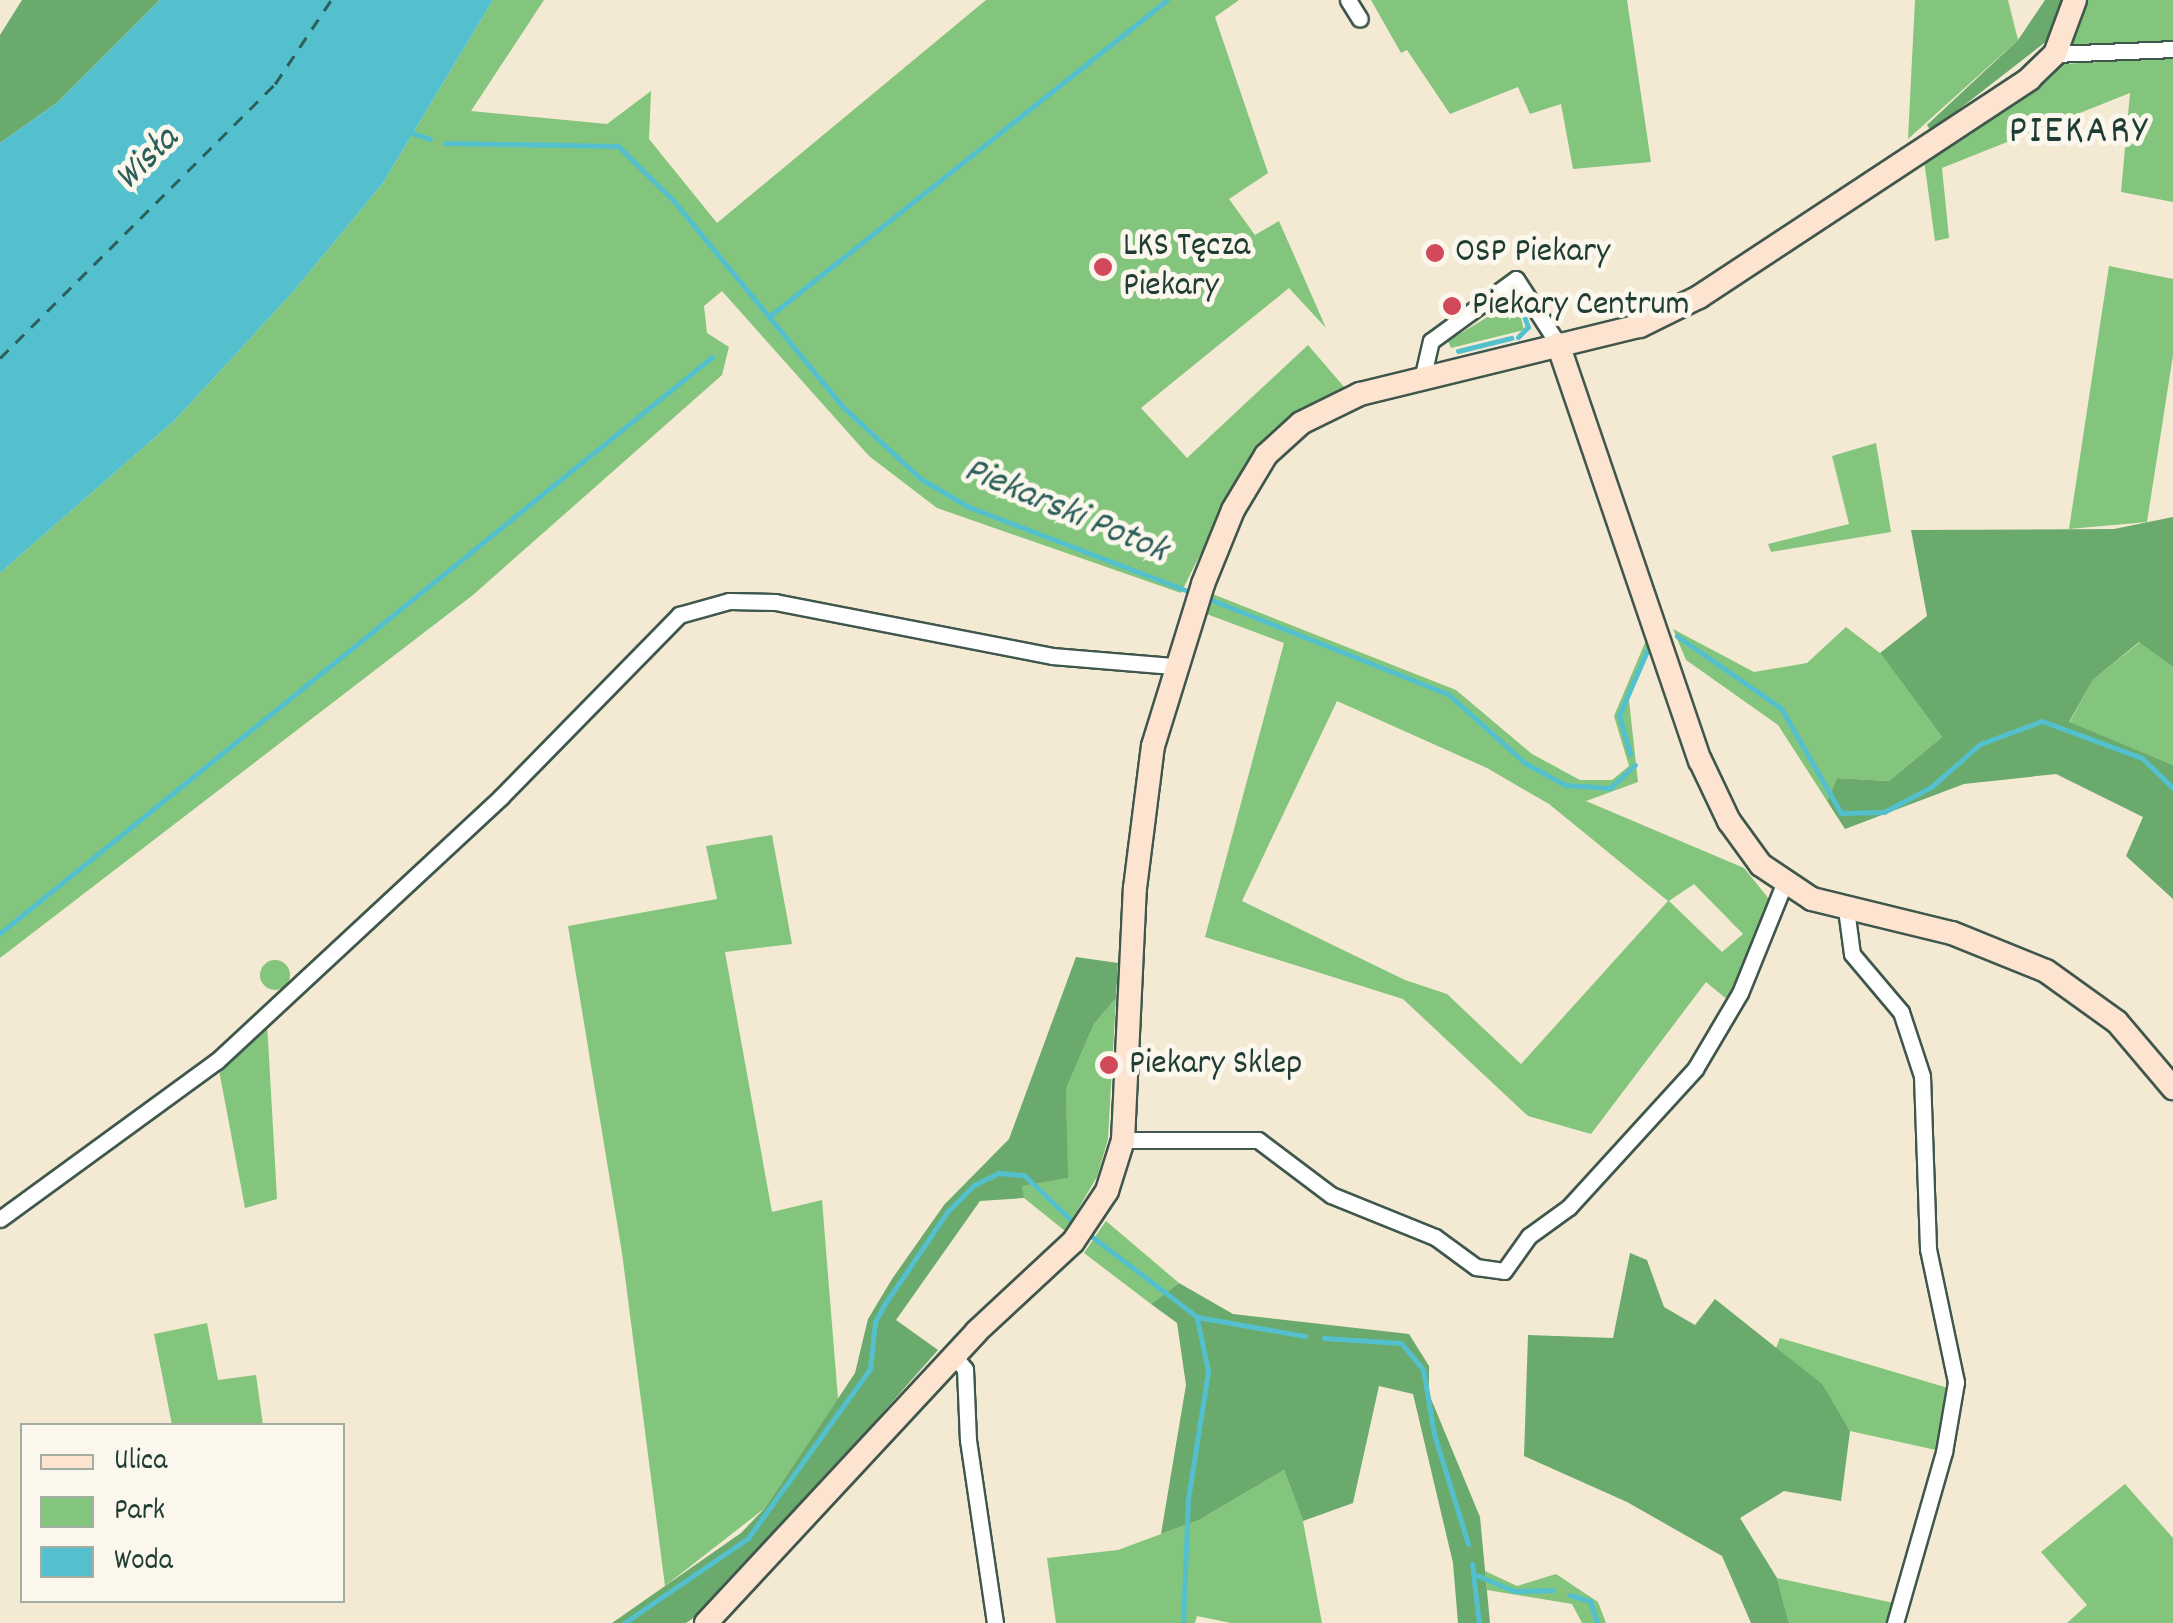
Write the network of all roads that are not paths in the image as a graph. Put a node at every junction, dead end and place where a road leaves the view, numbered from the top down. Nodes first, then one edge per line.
1 (1348, 0) edge
2 (2075, 0) edge
3 (1360, 19) dead end
4 (2173, 49) edge
5 (2055, 54) junction
6 (1558, 344) junction
7 (1422, 375) junction
8 (1172, 666) junction
9 (1784, 884) junction
10 (1846, 909) junction
11 (2173, 1088) edge
12 (1123, 1140) junction
13 (0, 1219) edge
14 (954, 1356) junction
15 (706, 1623) edge
16 (995, 1623) edge
17 (1896, 1623) edge

1 - 3 street
2 - 5 street
4 - 5 street
5 - 6 street
6 - 7 street
6 - 7 street
6 - 9 street
7 - 8 street
8 - 12 street
8 - 13 street
9 - 10 street
9 - 12 street
10 - 11 street
10 - 17 street
12 - 14 street
14 - 15 street
14 - 16 street

